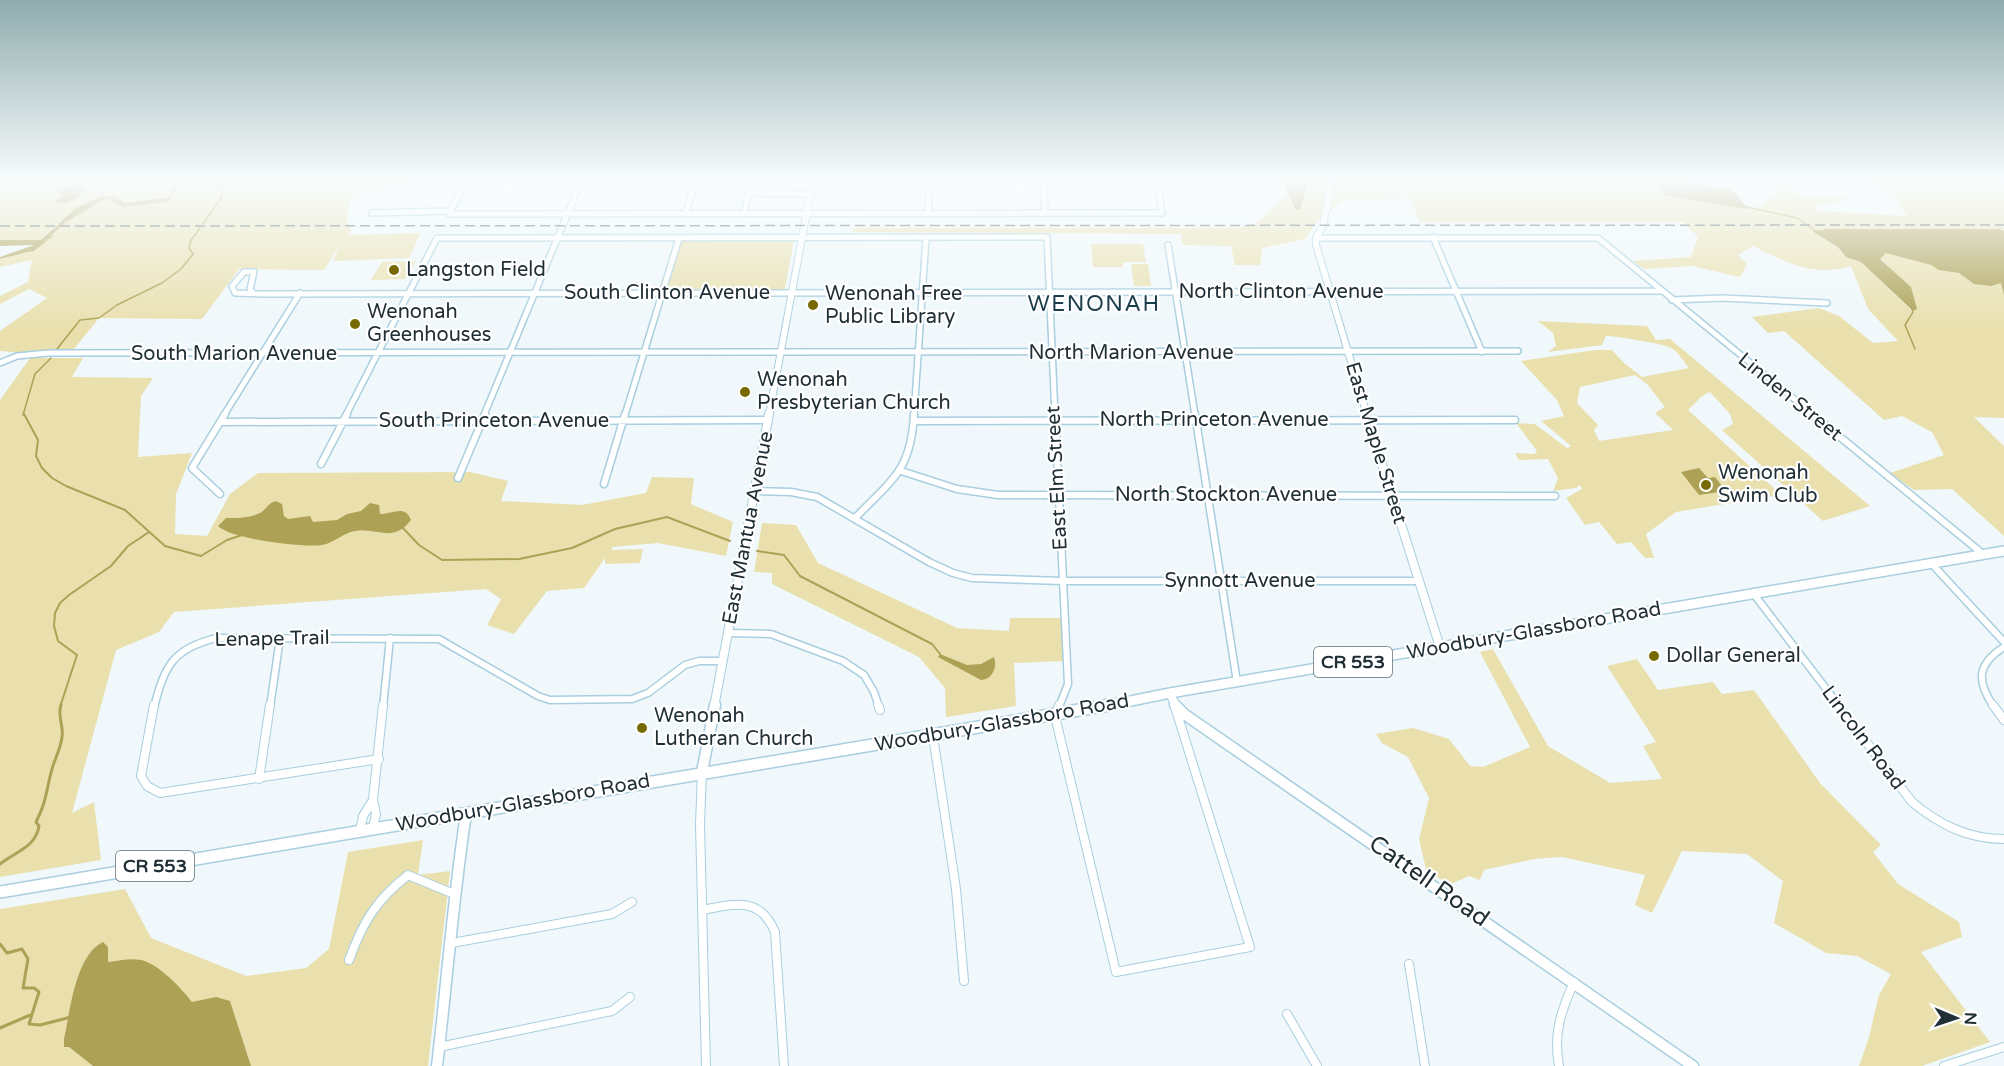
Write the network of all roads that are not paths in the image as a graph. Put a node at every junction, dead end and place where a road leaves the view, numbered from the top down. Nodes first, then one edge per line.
1 (561, 229) edge
2 (804, 229) edge
3 (1321, 229) edge
4 (802, 237) junction
5 (1433, 237) junction
6 (557, 238) junction
7 (679, 238) junction
8 (926, 238) junction
9 (1316, 238) junction
10 (1168, 245) dead end
11 (1661, 291) junction
12 (300, 292) junction
13 (662, 292) junction
14 (922, 292) junction
15 (1049, 292) junction
16 (1174, 292) junction
17 (1330, 292) junction
18 (1456, 292) junction
19 (253, 293) junction
20 (409, 293) junction
21 (534, 293) junction
22 (792, 293) junction
23 (1672, 300) junction
24 (1827, 303) dead end
25 (1518, 351) dead end
26 (781, 352) junction
27 (1051, 352) junction
28 (1348, 352) junction
29 (1482, 352) junction
30 (509, 353) junction
31 (643, 353) junction
32 (918, 353) junction
33 (1185, 353) junction
34 (262, 354) junction
35 (378, 354) junction
36 (0, 363) edge
37 (622, 420) junction
38 (768, 420) junction
39 (1054, 420) junction
40 (1196, 420) junction
41 (1368, 420) junction
42 (1515, 420) dead end
43 (481, 421) junction
44 (914, 421) junction
45 (219, 422) junction
46 (342, 422) junction
47 (321, 464) dead end
48 (901, 471) junction
49 (458, 478) dead end
50 (604, 484) dead end
51 (755, 491) junction
52 (220, 494) dead end
53 (1391, 494) junction
54 (1207, 495) junction
55 (1058, 496) junction
56 (1555, 496) dead end
57 (855, 518) junction
58 (2004, 551) edge
59 (1983, 554) junction
60 (1931, 563) junction
61 (1062, 580) junction
62 (1221, 580) junction
63 (1418, 581) junction
64 (1753, 593) junction
65 (728, 633) junction
66 (280, 638) junction
67 (390, 638) junction
68 (2004, 642) edge
69 (1440, 647) junction
70 (2004, 647) edge
71 (723, 661) junction
72 (1237, 682) junction
73 (1170, 693) junction
74 (1175, 706) junction
75 (880, 710) dead end
76 (1055, 716) junction
77 (2004, 720) edge
78 (933, 736) junction
79 (379, 759) junction
80 (702, 772) junction
81 (259, 779) junction
82 (373, 800) junction
83 (466, 814) junction
84 (373, 828) junction
85 (360, 831) junction
86 (2004, 839) edge
87 (0, 892) edge
88 (454, 894) junction
89 (632, 902) dead end
90 (702, 910) junction
91 (452, 943) junction
92 (349, 960) dead end
93 (1410, 964) dead end
94 (964, 981) dead end
95 (1574, 981) junction
96 (630, 997) dead end
97 (1287, 1014) dead end
98 (439, 1047) junction
99 (2004, 1047) edge
100 (437, 1066) edge
101 (706, 1066) edge
102 (784, 1066) edge
103 (1317, 1066) edge
104 (1425, 1066) edge
105 (1559, 1066) edge
106 (1693, 1066) edge
107 (1944, 1066) edge

1 - 6 street
2 - 4 street, East Mantua Avenue
3 - 9 street
4 - 7 street
4 - 8 street
4 - 22 street, East Mantua Avenue
5 - 9 street
5 - 11 street, Linden Street
5 - 18 street
6 - 7 street
6 - 20 street
6 - 21 street
7 - 13 street
8 - 14 street
8 - 15 street, East Elm Street
9 - 17 street, East Maple Street
10 - 16 street
11 - 18 street, North Clinton Avenue
11 - 23 street, Linden Street
12 - 19 street, South Clinton Avenue
12 - 20 street, South Clinton Avenue
12 - 34 street
13 - 21 street, South Clinton Avenue
13 - 22 street, South Clinton Avenue
13 - 31 street
14 - 15 street, North Clinton Avenue
14 - 22 street, North Clinton Avenue
14 - 32 street
15 - 16 street, North Clinton Avenue
15 - 27 street, East Elm Street
16 - 17 street, North Clinton Avenue
16 - 33 street
17 - 18 street, North Clinton Avenue
17 - 28 street, East Maple Street
18 - 29 street
19 - 19 street, South Clinton Avenue
20 - 21 street, South Clinton Avenue
20 - 35 street
21 - 30 street
22 - 26 street, East Mantua Avenue
23 - 24 street
23 - 59 street, Linden Street
25 - 29 street, North Marion Avenue
26 - 31 street, South Marion Avenue
26 - 32 street, North Marion Avenue
26 - 38 street, East Mantua Avenue
27 - 32 street, North Marion Avenue
27 - 33 street, North Marion Avenue
27 - 39 street, East Elm Street
28 - 29 street, North Marion Avenue
28 - 33 street, North Marion Avenue
28 - 41 street, East Maple Street
30 - 31 street, South Marion Avenue
30 - 35 street, South Marion Avenue
30 - 43 street
31 - 37 street
32 - 44 street
33 - 40 street
34 - 35 street, South Marion Avenue
34 - 36 street, South Marion Avenue
34 - 45 street
35 - 46 street
37 - 38 street, South Princeton Avenue
37 - 43 street, South Princeton Avenue
37 - 50 street
38 - 51 street, East Mantua Avenue
39 - 40 street, North Princeton Avenue
39 - 44 street, North Princeton Avenue
39 - 55 street, East Elm Street
40 - 41 street, North Princeton Avenue
40 - 54 street
41 - 42 street, North Princeton Avenue
41 - 53 street, East Maple Street
43 - 46 street, South Princeton Avenue
43 - 49 street
44 - 48 street
45 - 46 street, South Princeton Avenue
45 - 52 street
46 - 47 street
48 - 55 street, North Stockton Avenue
48 - 57 street
51 - 57 street, Synnott Avenue
51 - 65 street, East Mantua Avenue
53 - 54 street, North Stockton Avenue
53 - 56 street, North Stockton Avenue
53 - 63 street, East Maple Street
54 - 55 street, North Stockton Avenue
54 - 62 street
55 - 61 street, East Elm Street
57 - 61 street, Synnott Avenue
58 - 59 main road, Woodbury-Glassboro Road / CR 553
59 - 60 main road, Woodbury-Glassboro Road / CR 553
60 - 64 main road, Woodbury-Glassboro Road / CR 553
60 - 68 street
61 - 62 street, Synnott Avenue
61 - 76 street, East Elm Street
62 - 63 street, Synnott Avenue
62 - 72 street
63 - 69 street, East Maple Street
64 - 69 main road, Woodbury-Glassboro Road / CR 553
64 - 86 street, Lincoln Road
65 - 71 street, East Mantua Avenue
65 - 75 street
66 - 67 street, Lenape Trail
66 - 81 street
66 - 81 street, Lenape Trail
67 - 71 street, Lenape Trail
67 - 79 street
69 - 72 main road, Woodbury-Glassboro Road / CR 553
70 - 77 street
71 - 80 street, East Mantua Avenue
72 - 73 main road, Woodbury-Glassboro Road / CR 553
73 - 74 street
73 - 76 main road, Woodbury-Glassboro Road / CR 553
74 - 76 street
74 - 95 street, Cattell Road
76 - 78 main road, Woodbury-Glassboro Road / CR 553
78 - 80 main road, Woodbury-Glassboro Road / CR 553
78 - 94 street
79 - 81 street, Lenape Trail
79 - 82 street
80 - 83 main road, Woodbury-Glassboro Road / CR 553
80 - 90 street
82 - 84 street
82 - 85 street
83 - 84 main road, Woodbury-Glassboro Road / CR 553
83 - 88 street
84 - 85 main road, Woodbury-Glassboro Road / CR 553
85 - 87 main road, Woodbury-Glassboro Road / CR 553
88 - 91 street
88 - 92 street
89 - 91 street
90 - 101 street
90 - 102 street
91 - 98 street
93 - 104 street
95 - 105 street
95 - 106 street, Cattell Road
96 - 98 street
97 - 103 street
98 - 100 street
99 - 107 street

